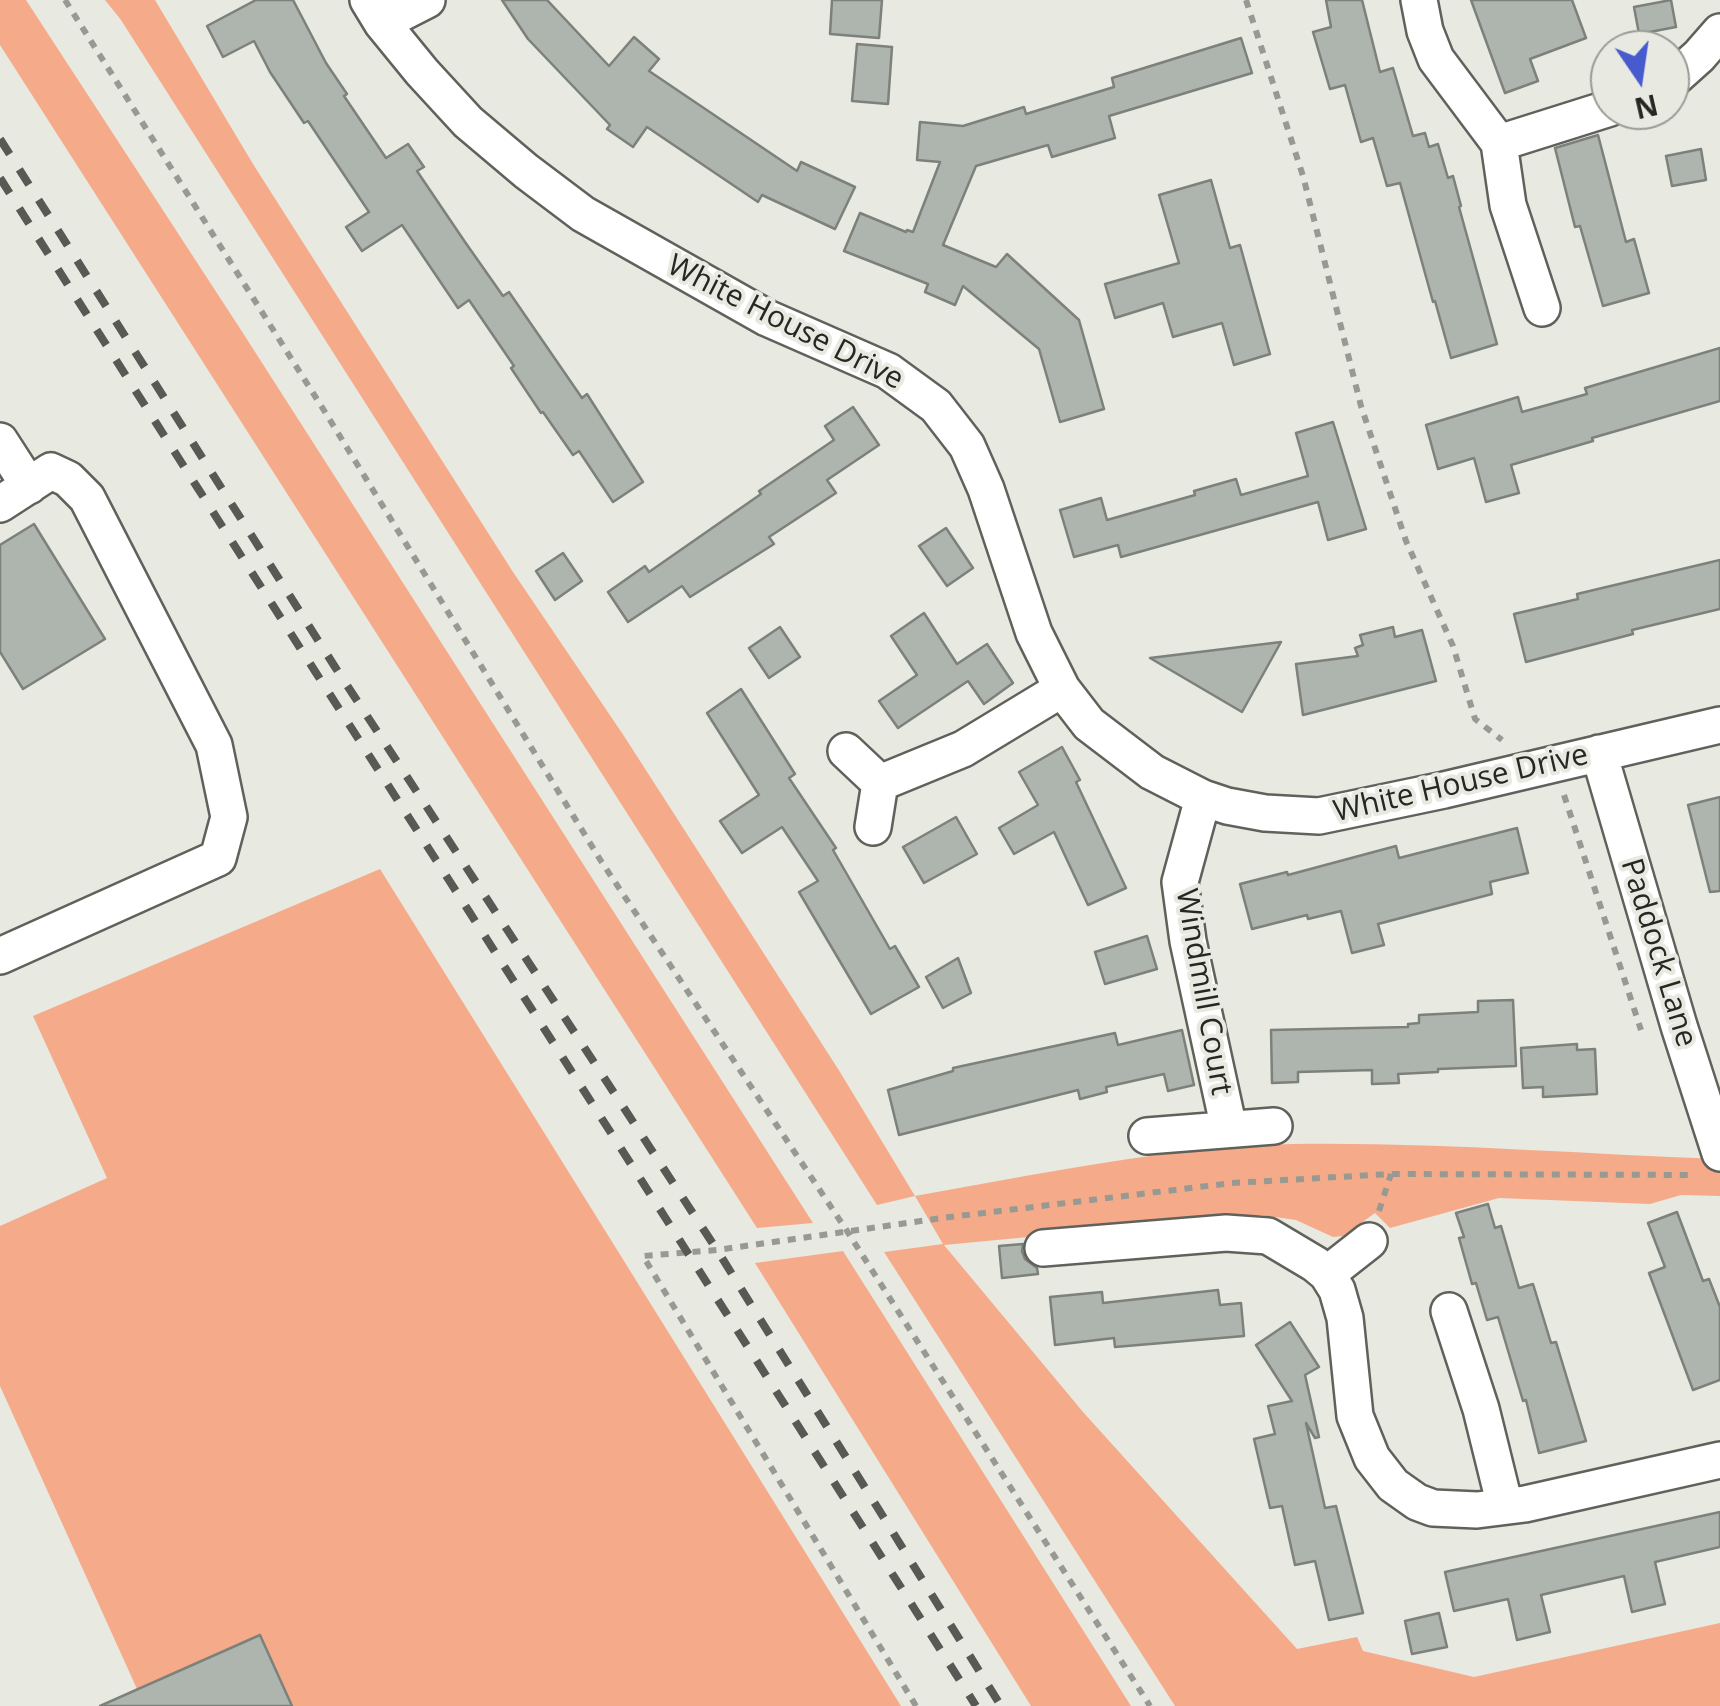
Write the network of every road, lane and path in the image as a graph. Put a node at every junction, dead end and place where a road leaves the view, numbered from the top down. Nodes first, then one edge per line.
1 (65, 0) edge
2 (427, 0) edge
3 (1246, 0) edge
4 (1419, 0) edge
5 (375, 12) edge
6 (1720, 32) edge
7 (1690, 64) edge
8 (1590, 114) edge
9 (1499, 142) junction
10 (1542, 308) dead end
11 (0, 441) edge
12 (14, 495) edge
13 (1062, 690) junction
14 (1720, 725) edge
15 (1515, 737) dead end
16 (846, 751) dead end
17 (1599, 753) junction
18 (1554, 764) junction
19 (880, 783) junction
20 (1202, 798) junction
21 (873, 827) dead end
22 (0, 956) edge
23 (1645, 1044) dead end
24 (1274, 1126) dead end
25 (1229, 1129) junction
26 (1148, 1136) dead end
27 (1712, 1164) edge
28 (847, 1231) junction
29 (1369, 1241) dead end
30 (1043, 1248) dead end
31 (1328, 1274) junction
32 (1449, 1311) dead end
33 (1720, 1460) edge
34 (1506, 1506) junction
35 (916, 1706) edge
36 (1150, 1706) edge

1 - 28 path
2 - 5 street
3 - 15 path
4 - 9 street
5 - 13 street, White House Drive
6 - 7 street
8 - 9 street
9 - 10 street
11 - 12 street
12 - 22 street
13 - 19 street
13 - 20 street, White House Drive
14 - 17 street, White House Drive
16 - 19 street
17 - 18 street, White House Drive
17 - 27 street, Paddock Lane
18 - 20 street, White House Drive
18 - 23 path
19 - 21 street
20 - 25 street, Windmill Court
24 - 25 street, Windmill Court
25 - 26 street, Windmill Court
27 - 28 path
28 - 35 path
28 - 36 path
29 - 31 street
30 - 31 street
31 - 34 street
32 - 34 street
33 - 34 street

